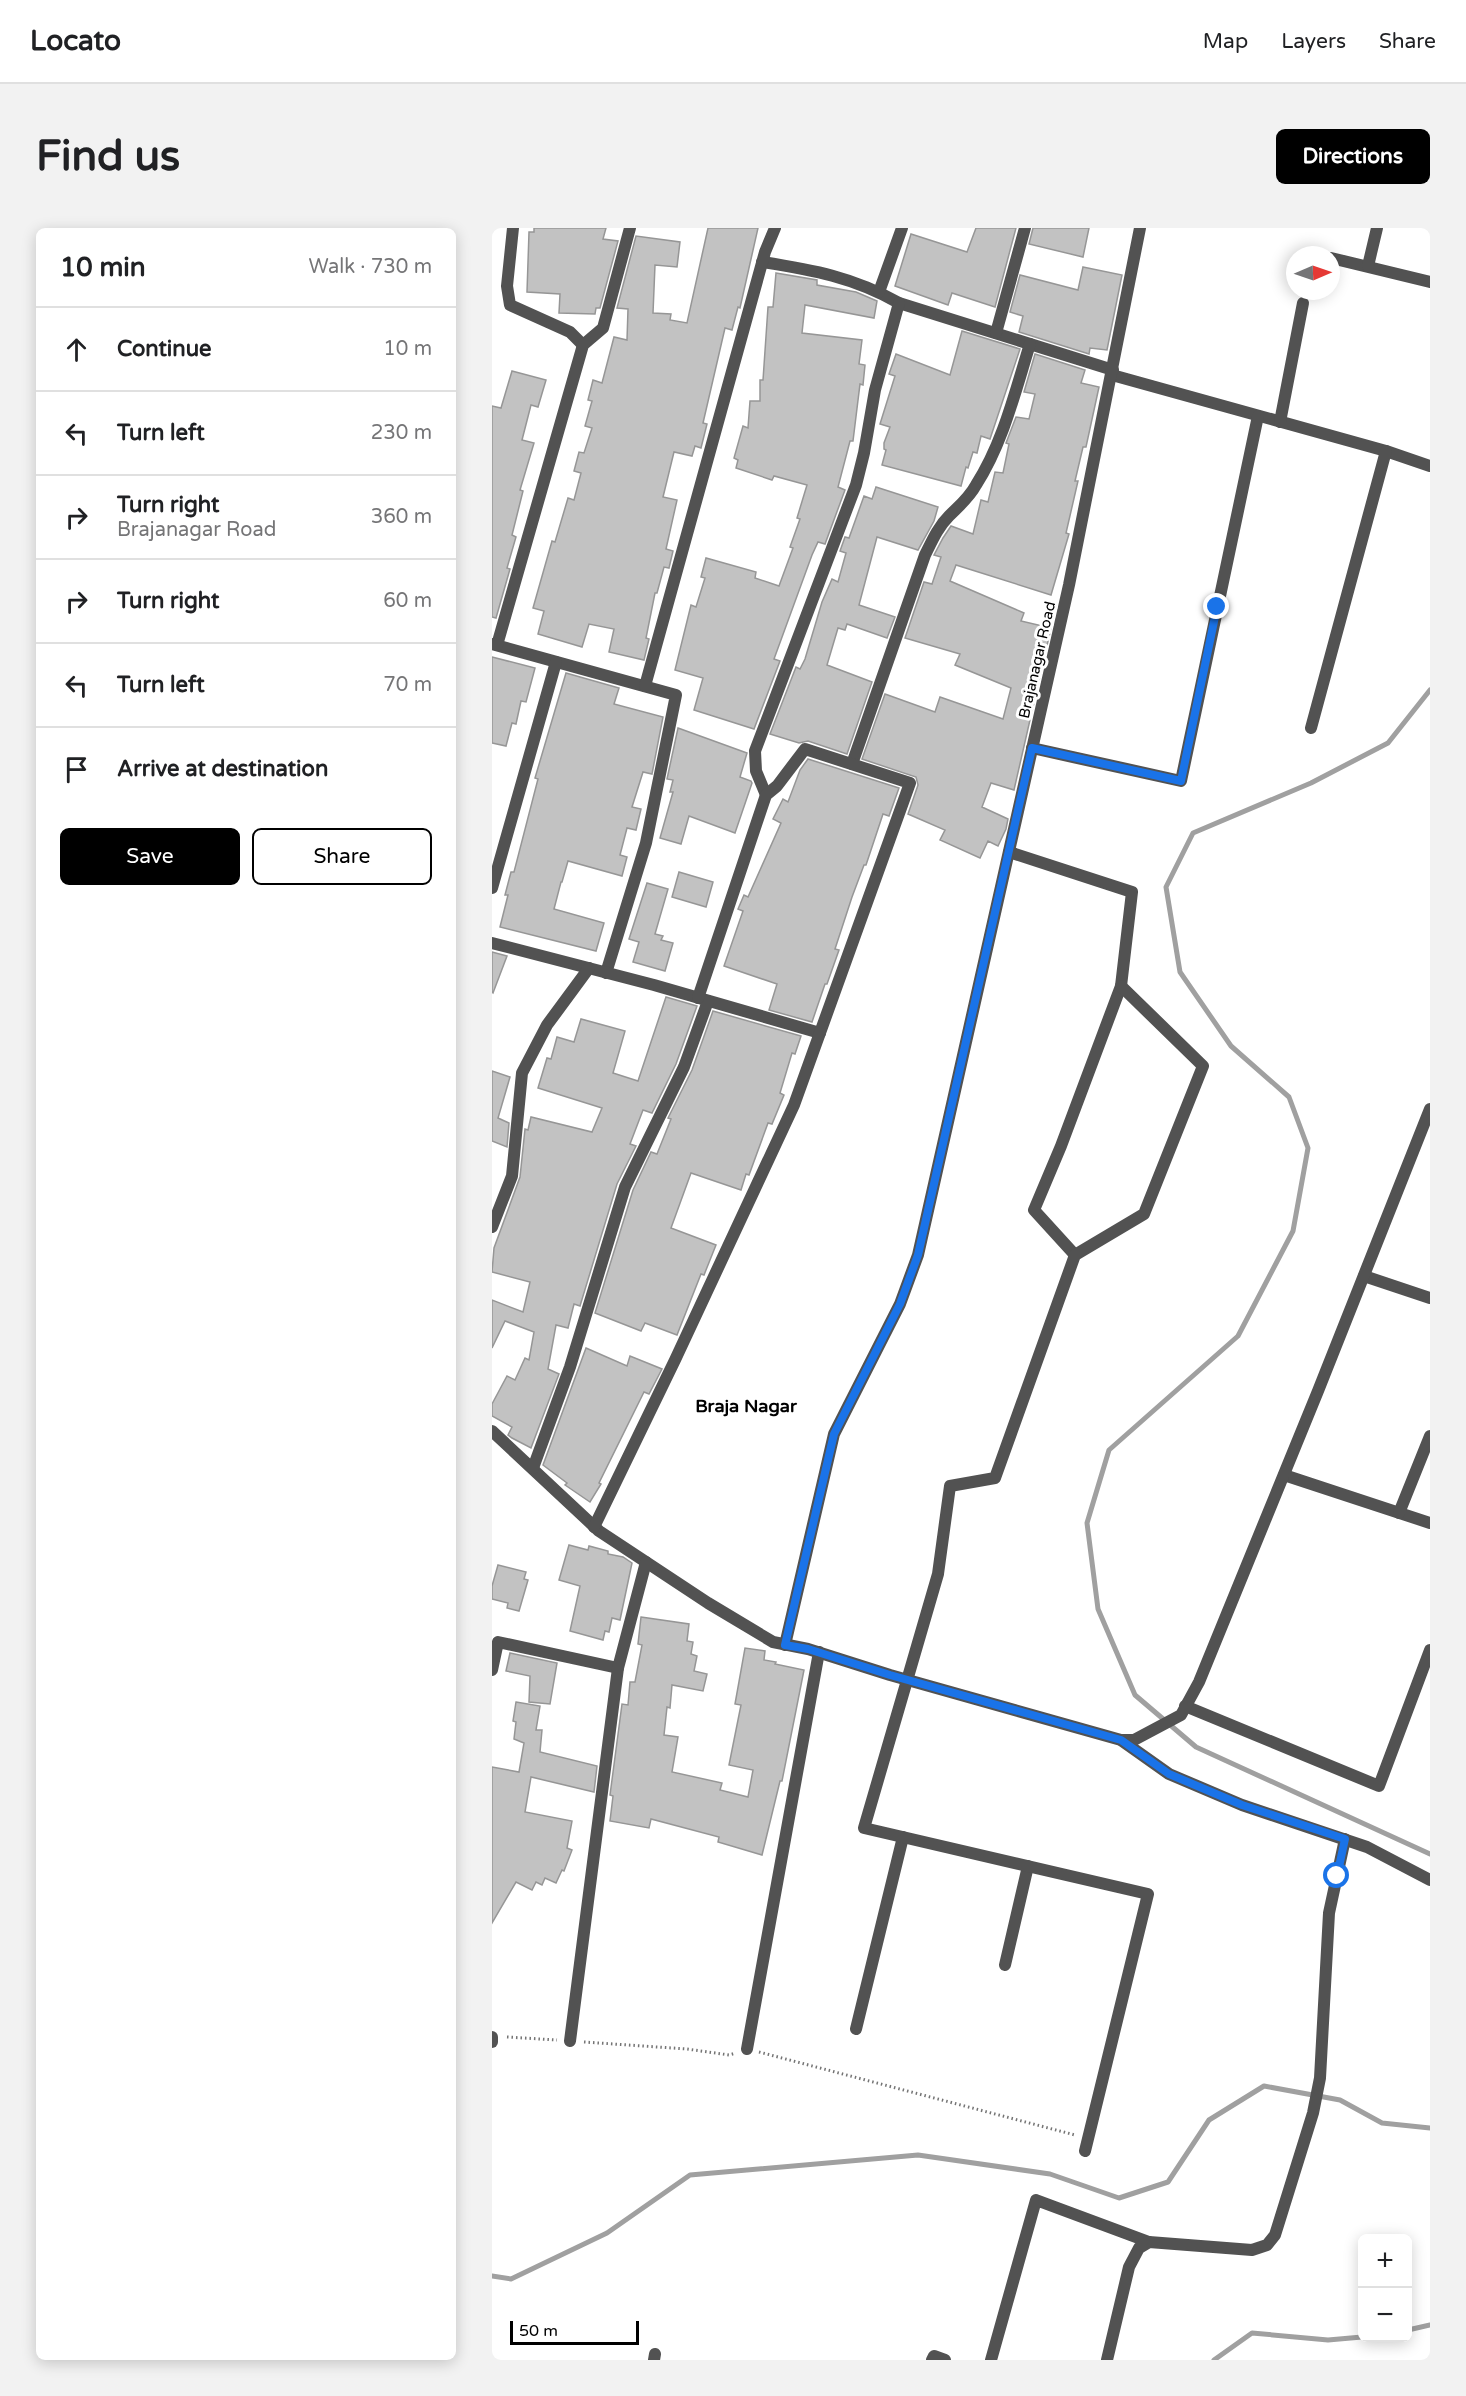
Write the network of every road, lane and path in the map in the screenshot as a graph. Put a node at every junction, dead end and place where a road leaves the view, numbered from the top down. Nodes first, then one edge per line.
1 (513, 228) edge
2 (630, 228) edge
3 (775, 228) edge
4 (902, 228) edge
5 (1025, 228) edge
6 (1140, 228) edge
7 (1377, 228) edge
8 (1340, 260) edge
9 (762, 262) junction
10 (1368, 266) junction
11 (1430, 282) edge
12 (879, 292) junction
13 (899, 303) junction
14 (1303, 303) dead end
15 (996, 333) junction
16 (1030, 344) junction
17 (583, 345) junction
18 (1113, 373) junction
19 (1258, 416) junction
20 (1280, 422) junction
21 (1386, 451) junction
22 (1430, 466) edge
23 (495, 644) edge
24 (556, 662) junction
25 (645, 686) junction
26 (1311, 728) dead end
27 (1032, 748) junction
28 (852, 764) junction
29 (766, 795) junction
30 (1009, 852) junction
31 (492, 888) edge
32 (492, 943) edge
33 (589, 968) junction
34 (606, 973) junction
35 (1121, 986) junction
36 (703, 999) junction
37 (820, 1033) junction
38 (1430, 1109) edge
39 (492, 1227) edge
40 (1076, 1255) junction
41 (1364, 1276) junction
42 (1430, 1298) edge
43 (492, 1431) edge
44 (1430, 1436) edge
45 (533, 1468) junction
46 (1284, 1475) junction
47 (1399, 1513) junction
48 (1430, 1523) edge
49 (594, 1527) junction
50 (646, 1562) junction
51 (785, 1645) junction
52 (1430, 1650) edge
53 (819, 1652) junction
54 (618, 1668) junction
55 (492, 1670) edge
56 (908, 1680) junction
57 (1183, 1710) junction
58 (1121, 1740) junction
59 (903, 1837) junction
60 (1345, 1839) junction
61 (1028, 1866) junction
62 (1430, 1880) edge
63 (1005, 1965) dead end
64 (856, 2029) dead end
65 (492, 2037) edge
66 (570, 2041) junction
67 (492, 2042) edge
68 (747, 2049) junction
69 (1086, 2145) joint
70 (1149, 2242) junction
71 (932, 2360) edge
72 (945, 2360) edge
73 (991, 2360) edge
74 (1107, 2360) edge

1 - 17 street
2 - 17 street
3 - 9 street
4 - 12 street
5 - 15 street
6 - 18 street, Brajanagar Road
7 - 10 street
8 - 10 street
9 - 12 street
9 - 25 street
10 - 11 street
12 - 13 street
13 - 15 street
13 - 29 street
14 - 20 street
15 - 16 street
16 - 18 street
16 - 28 street
17 - 23 street
18 - 19 street
18 - 27 street, Brajanagar Road
19 - 20 street
19 - 27 street
20 - 21 street
21 - 22 street
21 - 26 street
23 - 24 street
24 - 25 street
24 - 31 street
25 - 34 street
27 - 30 street, Brajanagar Road
28 - 29 street
28 - 37 street
29 - 36 street
30 - 35 street
30 - 51 street, Brajanagar Road
32 - 33 street
33 - 34 street
33 - 39 street
34 - 36 street
35 - 40 street
35 - 40 street
36 - 37 street
36 - 45 street
37 - 49 street
38 - 41 street
40 - 56 street
41 - 42 street
41 - 46 street
43 - 45 street
44 - 47 street
45 - 49 street
46 - 47 street
46 - 57 street
47 - 48 street
49 - 50 street
50 - 51 street
50 - 54 street
51 - 53 street
52 - 57 street
53 - 56 street
53 - 68 street
54 - 55 street
54 - 66 street
56 - 58 street
56 - 59 street
57 - 58 street
58 - 60 street
59 - 61 street
59 - 64 street
60 - 62 street
60 - 70 street
61 - 63 street
61 - 69 street
65 - 66 path
65 - 67 street
66 - 68 path
68 - 69 path
70 - 73 street
70 - 74 street
71 - 72 street

